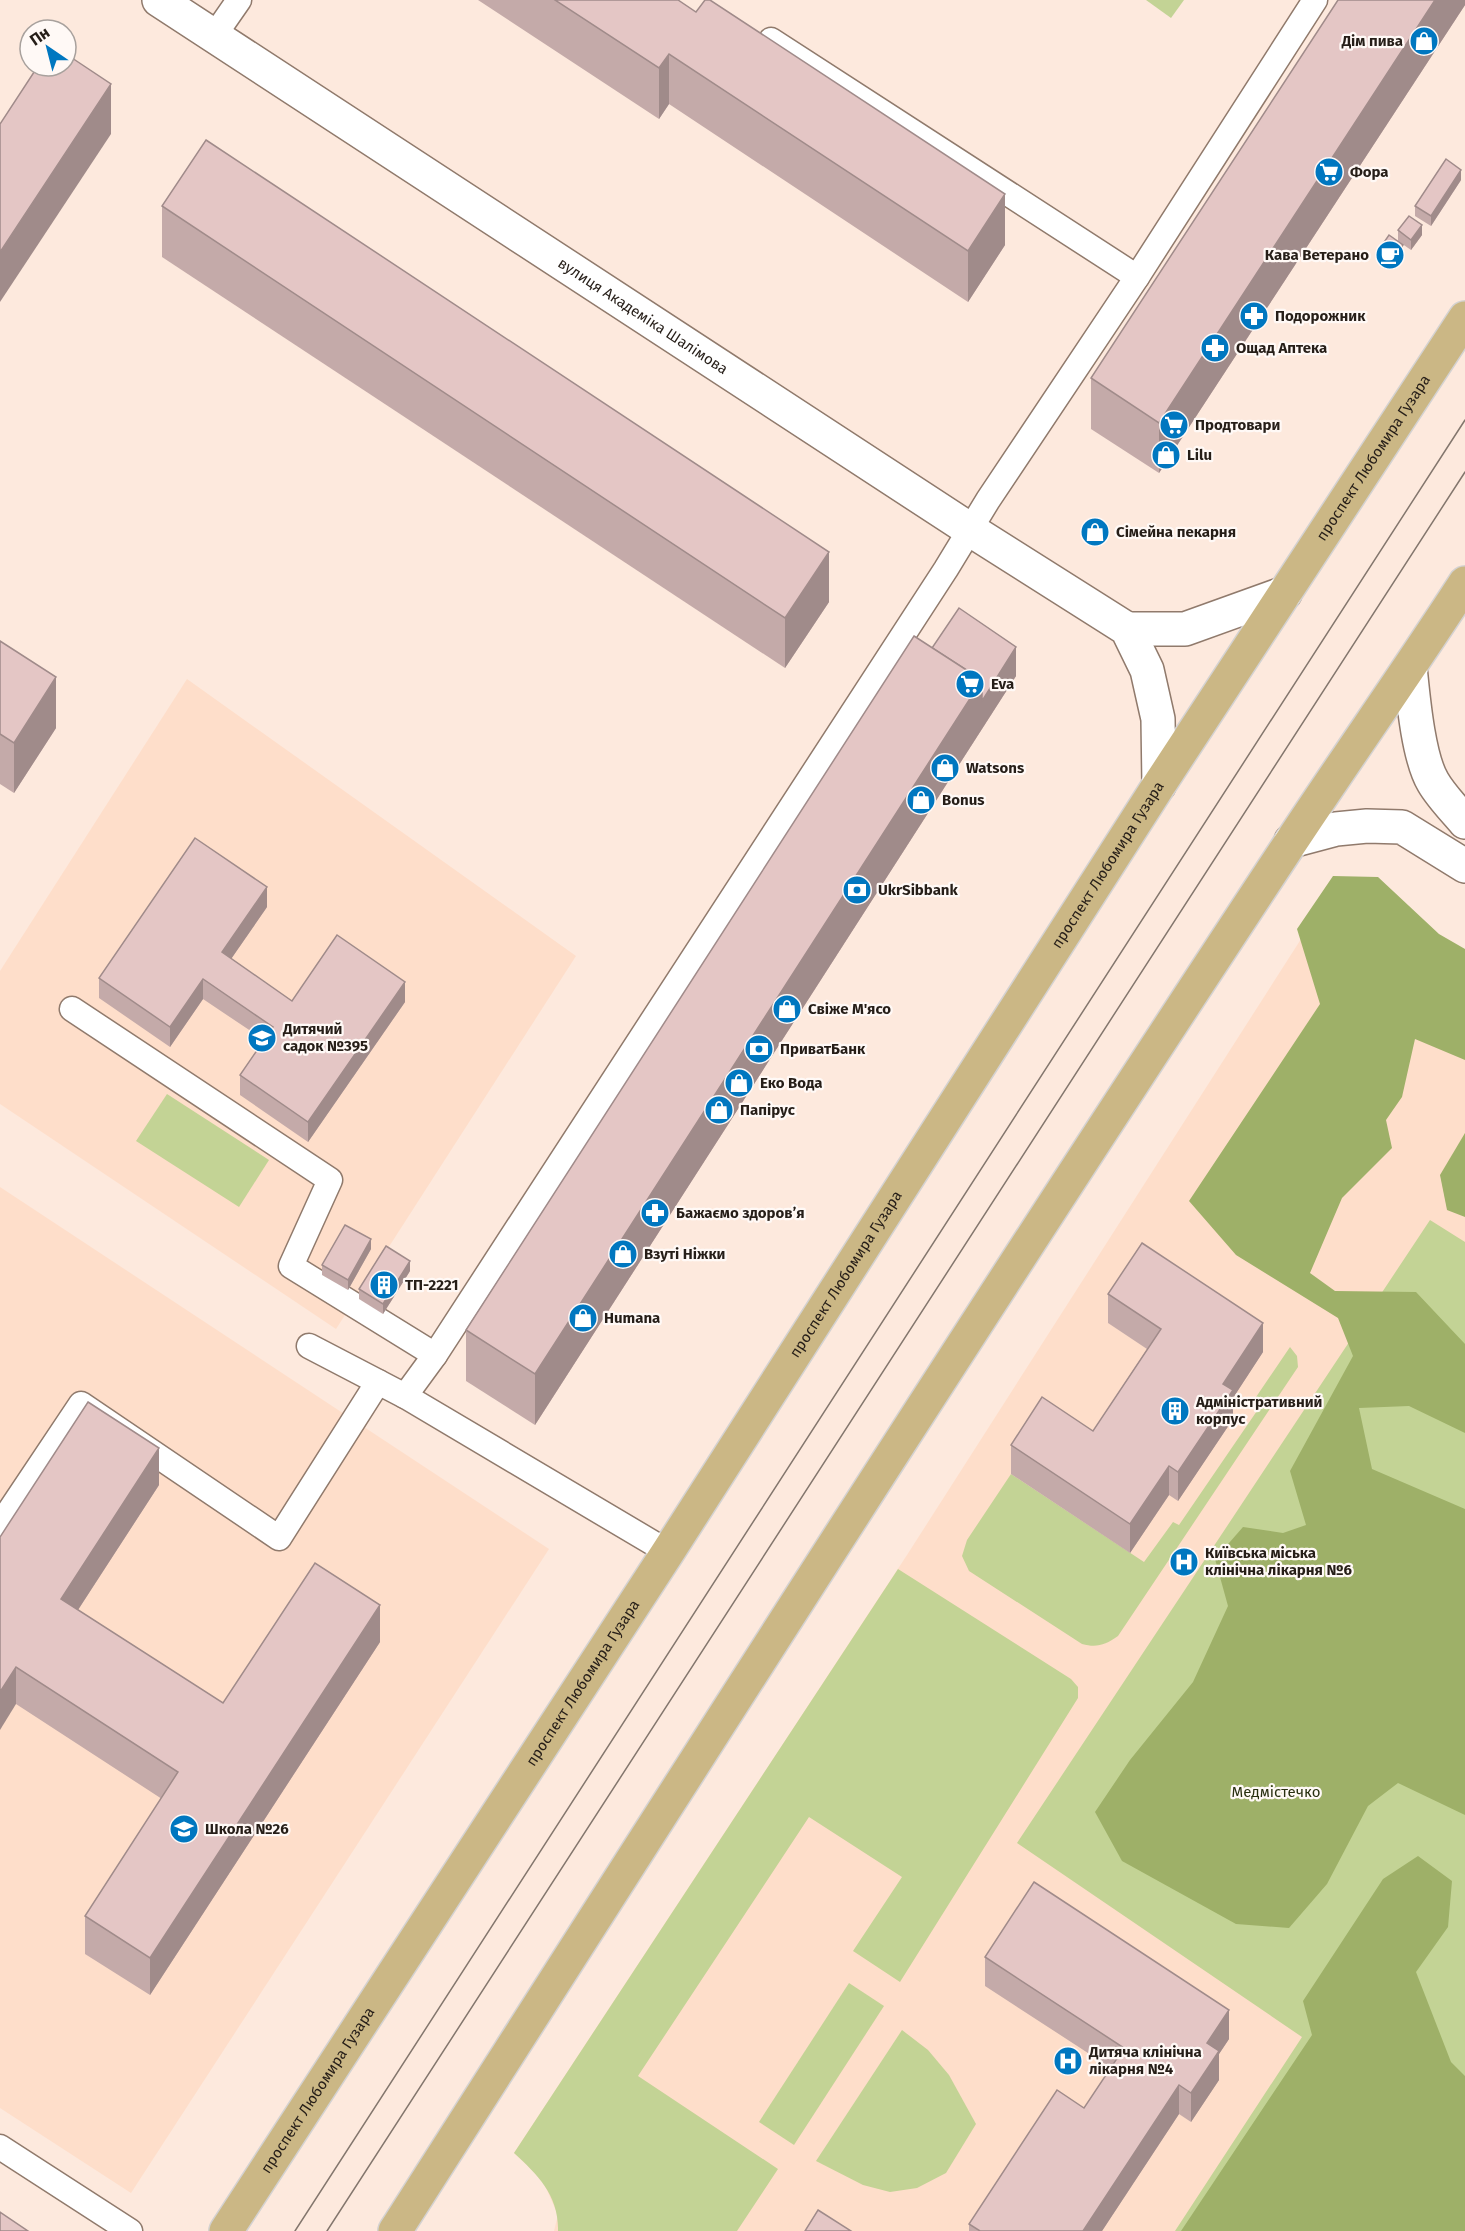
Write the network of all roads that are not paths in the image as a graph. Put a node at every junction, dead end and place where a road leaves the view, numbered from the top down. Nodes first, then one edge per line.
1 (159, 0) edge
2 (240, 0) edge
3 (1315, 0) edge
4 (749, 26) edge
5 (214, 36) junction
6 (1137, 278) junction
7 (1465, 318) edge
8 (969, 529) junction
9 (1465, 583) edge
10 (1285, 593) junction
11 (1127, 629) junction
12 (1410, 667) junction
13 (1159, 785) junction
14 (1465, 822) edge
15 (1291, 841) junction
16 (1465, 866) edge
17 (72, 1009) dead end
18 (309, 1346) dead end
19 (435, 1354) junction
20 (378, 1382) junction
21 (405, 1396) junction
22 (0, 1525) edge
23 (668, 1552) junction
24 (0, 2147) edge
25 (130, 2231) edge
26 (226, 2231) edge
27 (395, 2231) edge

1 - 5 street, вулиця Академіка Шалімова
2 - 5 lane
3 - 6 lane
4 - 6 lane
5 - 8 street, вулиця Академіка Шалімова
6 - 8 lane
7 - 10 main road, проспект Любомира Гузара
8 - 11 street, вулиця Академіка Шалімова
8 - 19 lane
9 - 12 main road
10 - 11 street
10 - 13 main road, проспект Любомира Гузара
11 - 13 street
12 - 14 street
12 - 15 main road
13 - 23 main road, проспект Любомира Гузара
15 - 16 street
15 - 27 main road
17 - 19 lane
18 - 20 lane
19 - 21 lane
20 - 21 lane
20 - 22 lane
21 - 23 lane
23 - 26 main road, проспект Любомира Гузара
24 - 25 lane

